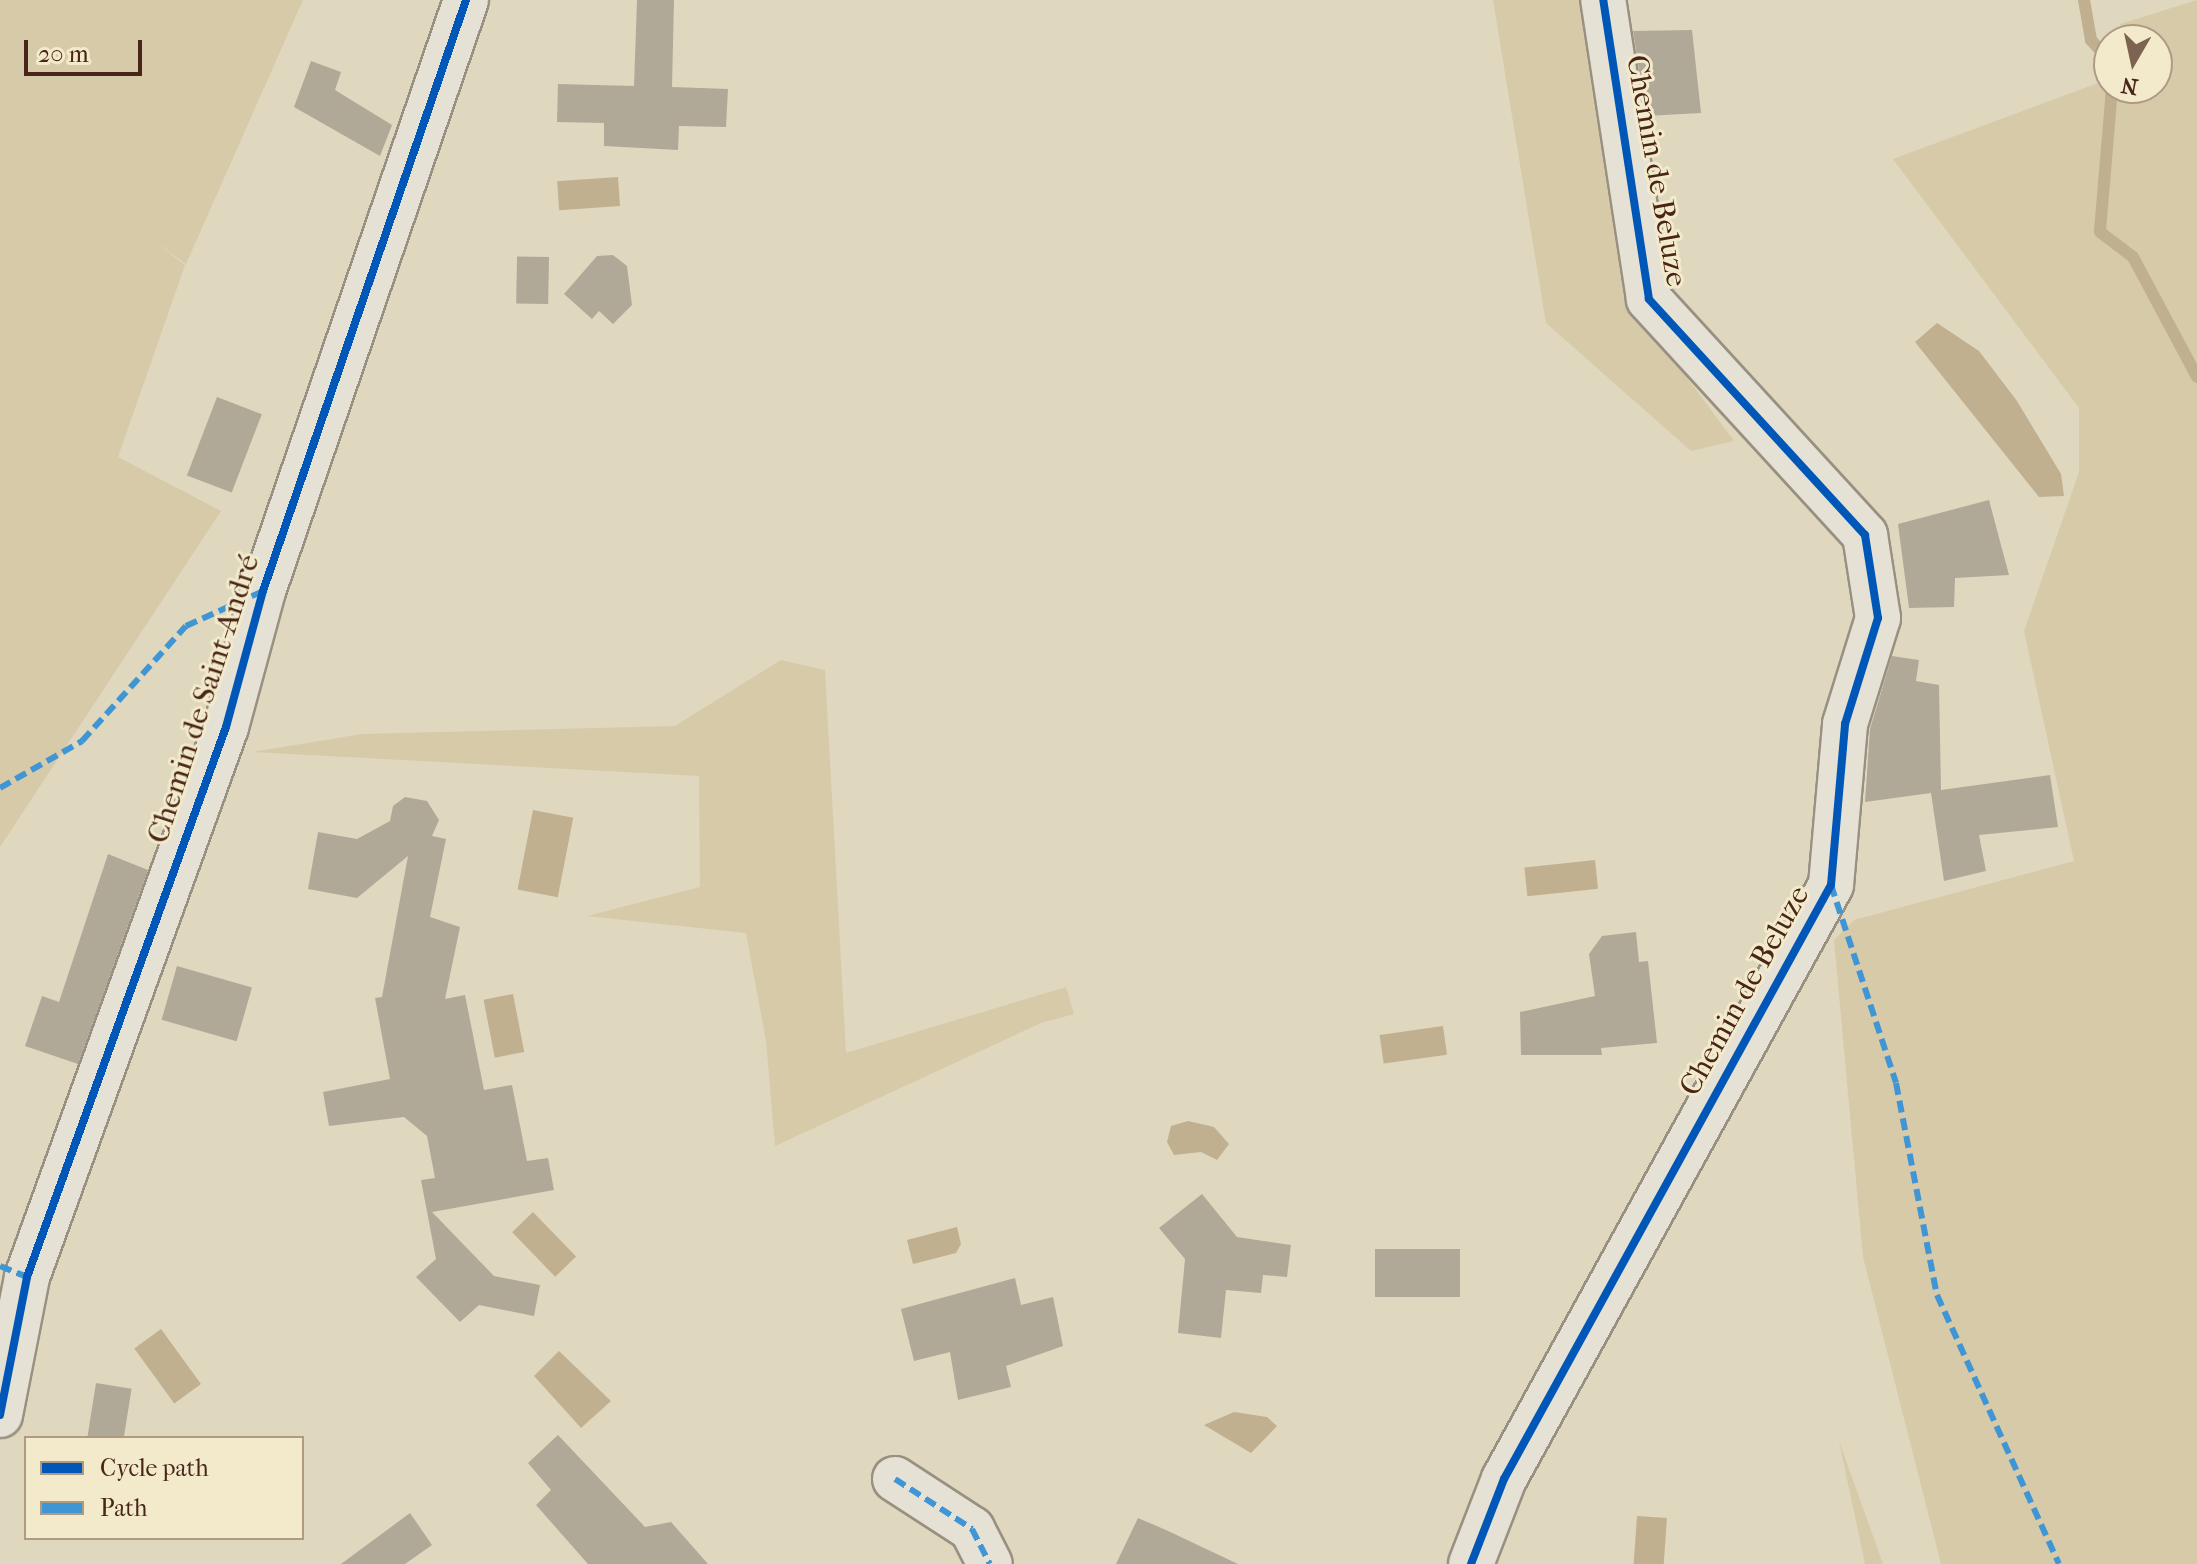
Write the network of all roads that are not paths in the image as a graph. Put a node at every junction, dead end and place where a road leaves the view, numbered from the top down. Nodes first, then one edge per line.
1 (466, 0) edge
2 (1603, 0) edge
3 (0, 1415) edge
4 (895, 1479) dead end
5 (990, 1564) edge
6 (1471, 1564) edge

1 - 3 street, Chemin de Saint-André
2 - 6 street, Chemin de Beluze
4 - 5 street

